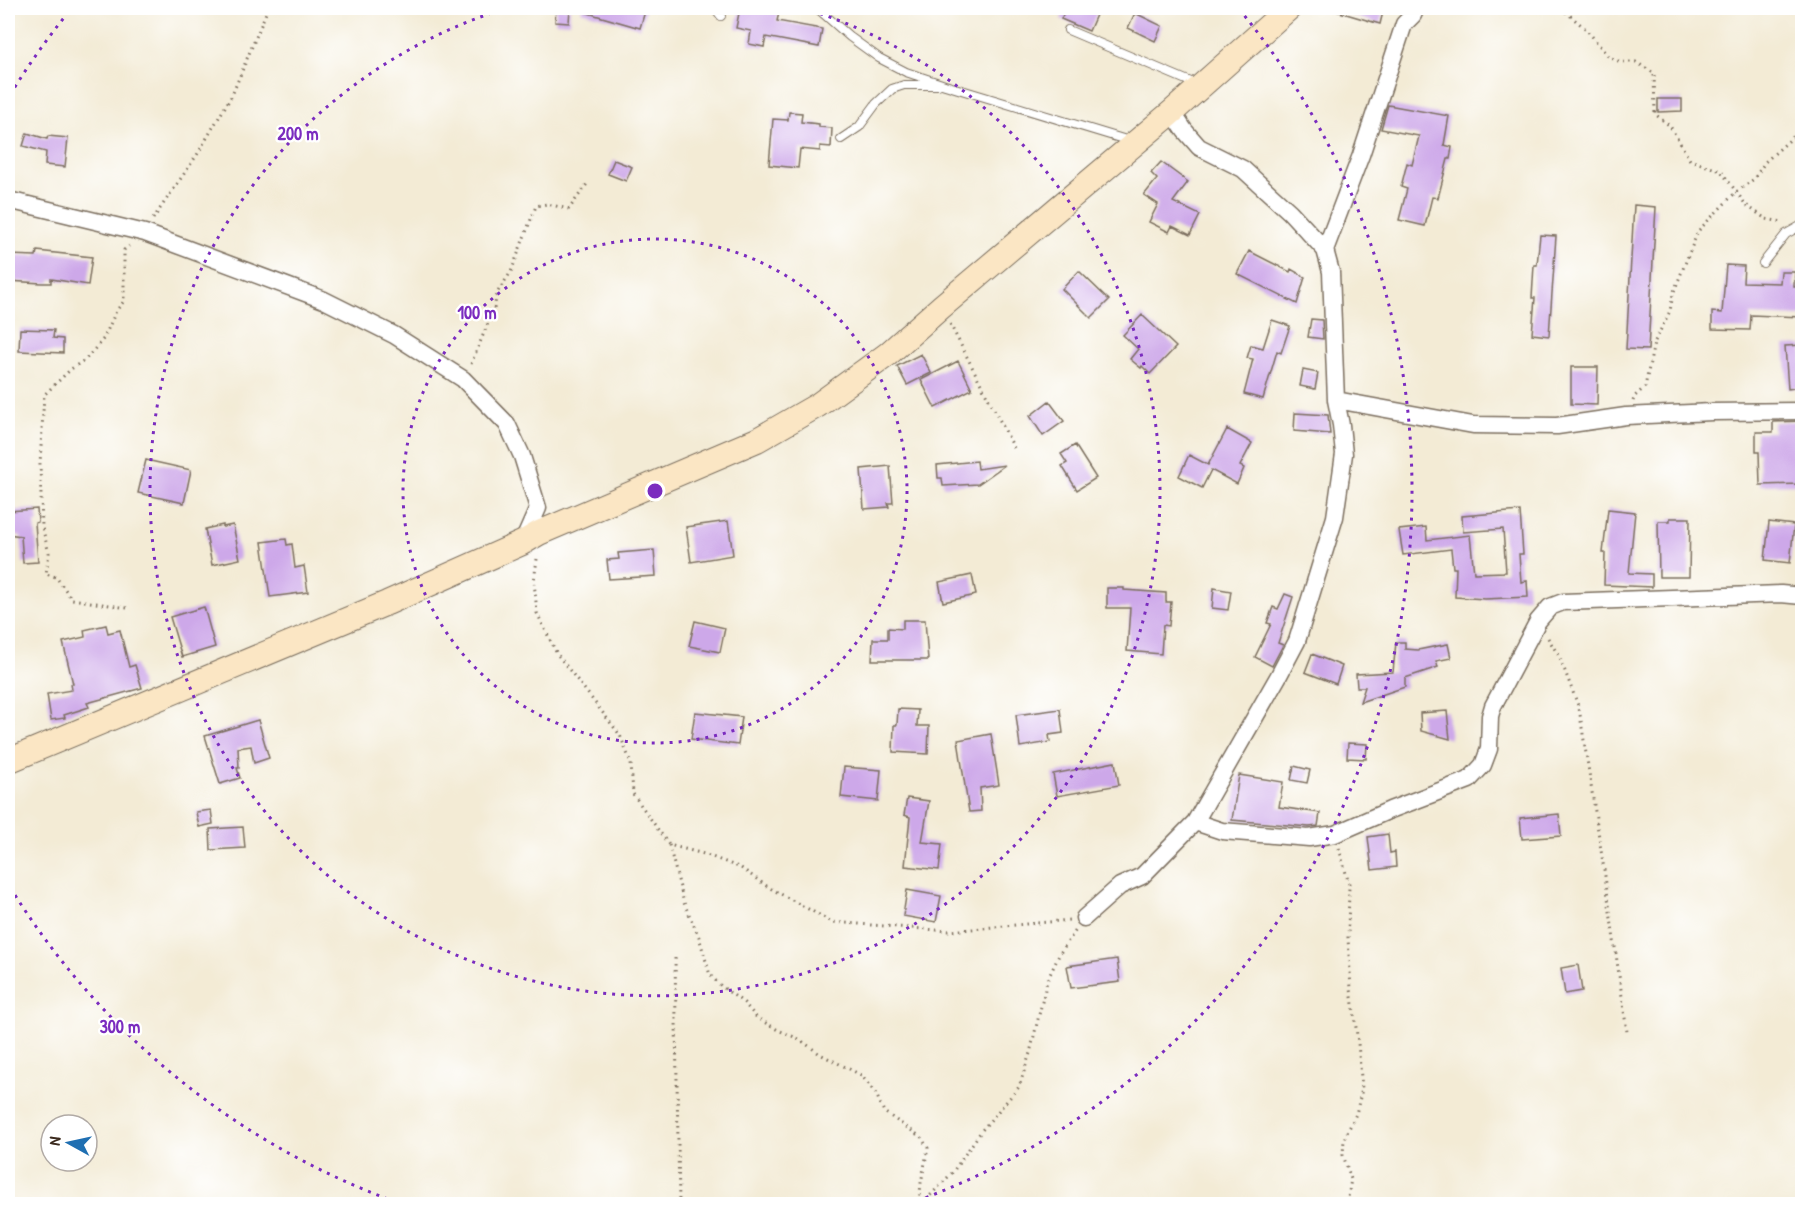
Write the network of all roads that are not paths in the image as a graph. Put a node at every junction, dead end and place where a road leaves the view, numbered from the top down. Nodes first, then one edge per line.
1 (715, 8) edge
2 (817, 8) edge
3 (1289, 8) edge
4 (1416, 8) edge
5 (721, 16) dead end
6 (1068, 30) dead end
7 (945, 86) junction
8 (1201, 86) junction
9 (1172, 112) junction
10 (841, 139) dead end
11 (1136, 143) junction
12 (8, 200) edge
13 (1803, 225) edge
14 (1325, 250) junction
15 (1763, 263) dead end
16 (1336, 400) junction
17 (1803, 411) edge
18 (531, 538) junction
19 (1803, 596) edge
20 (8, 762) edge
21 (1195, 822) junction
22 (1084, 918) road end

1 - 5 lane
2 - 7 lane
3 - 8 street
4 - 14 street
6 - 8 lane
7 - 10 lane
7 - 11 lane
8 - 9 street
9 - 11 street
9 - 14 street
11 - 18 street
12 - 18 street
13 - 15 lane
14 - 16 street
16 - 17 street
16 - 21 street
18 - 20 street
19 - 21 street
21 - 22 street

